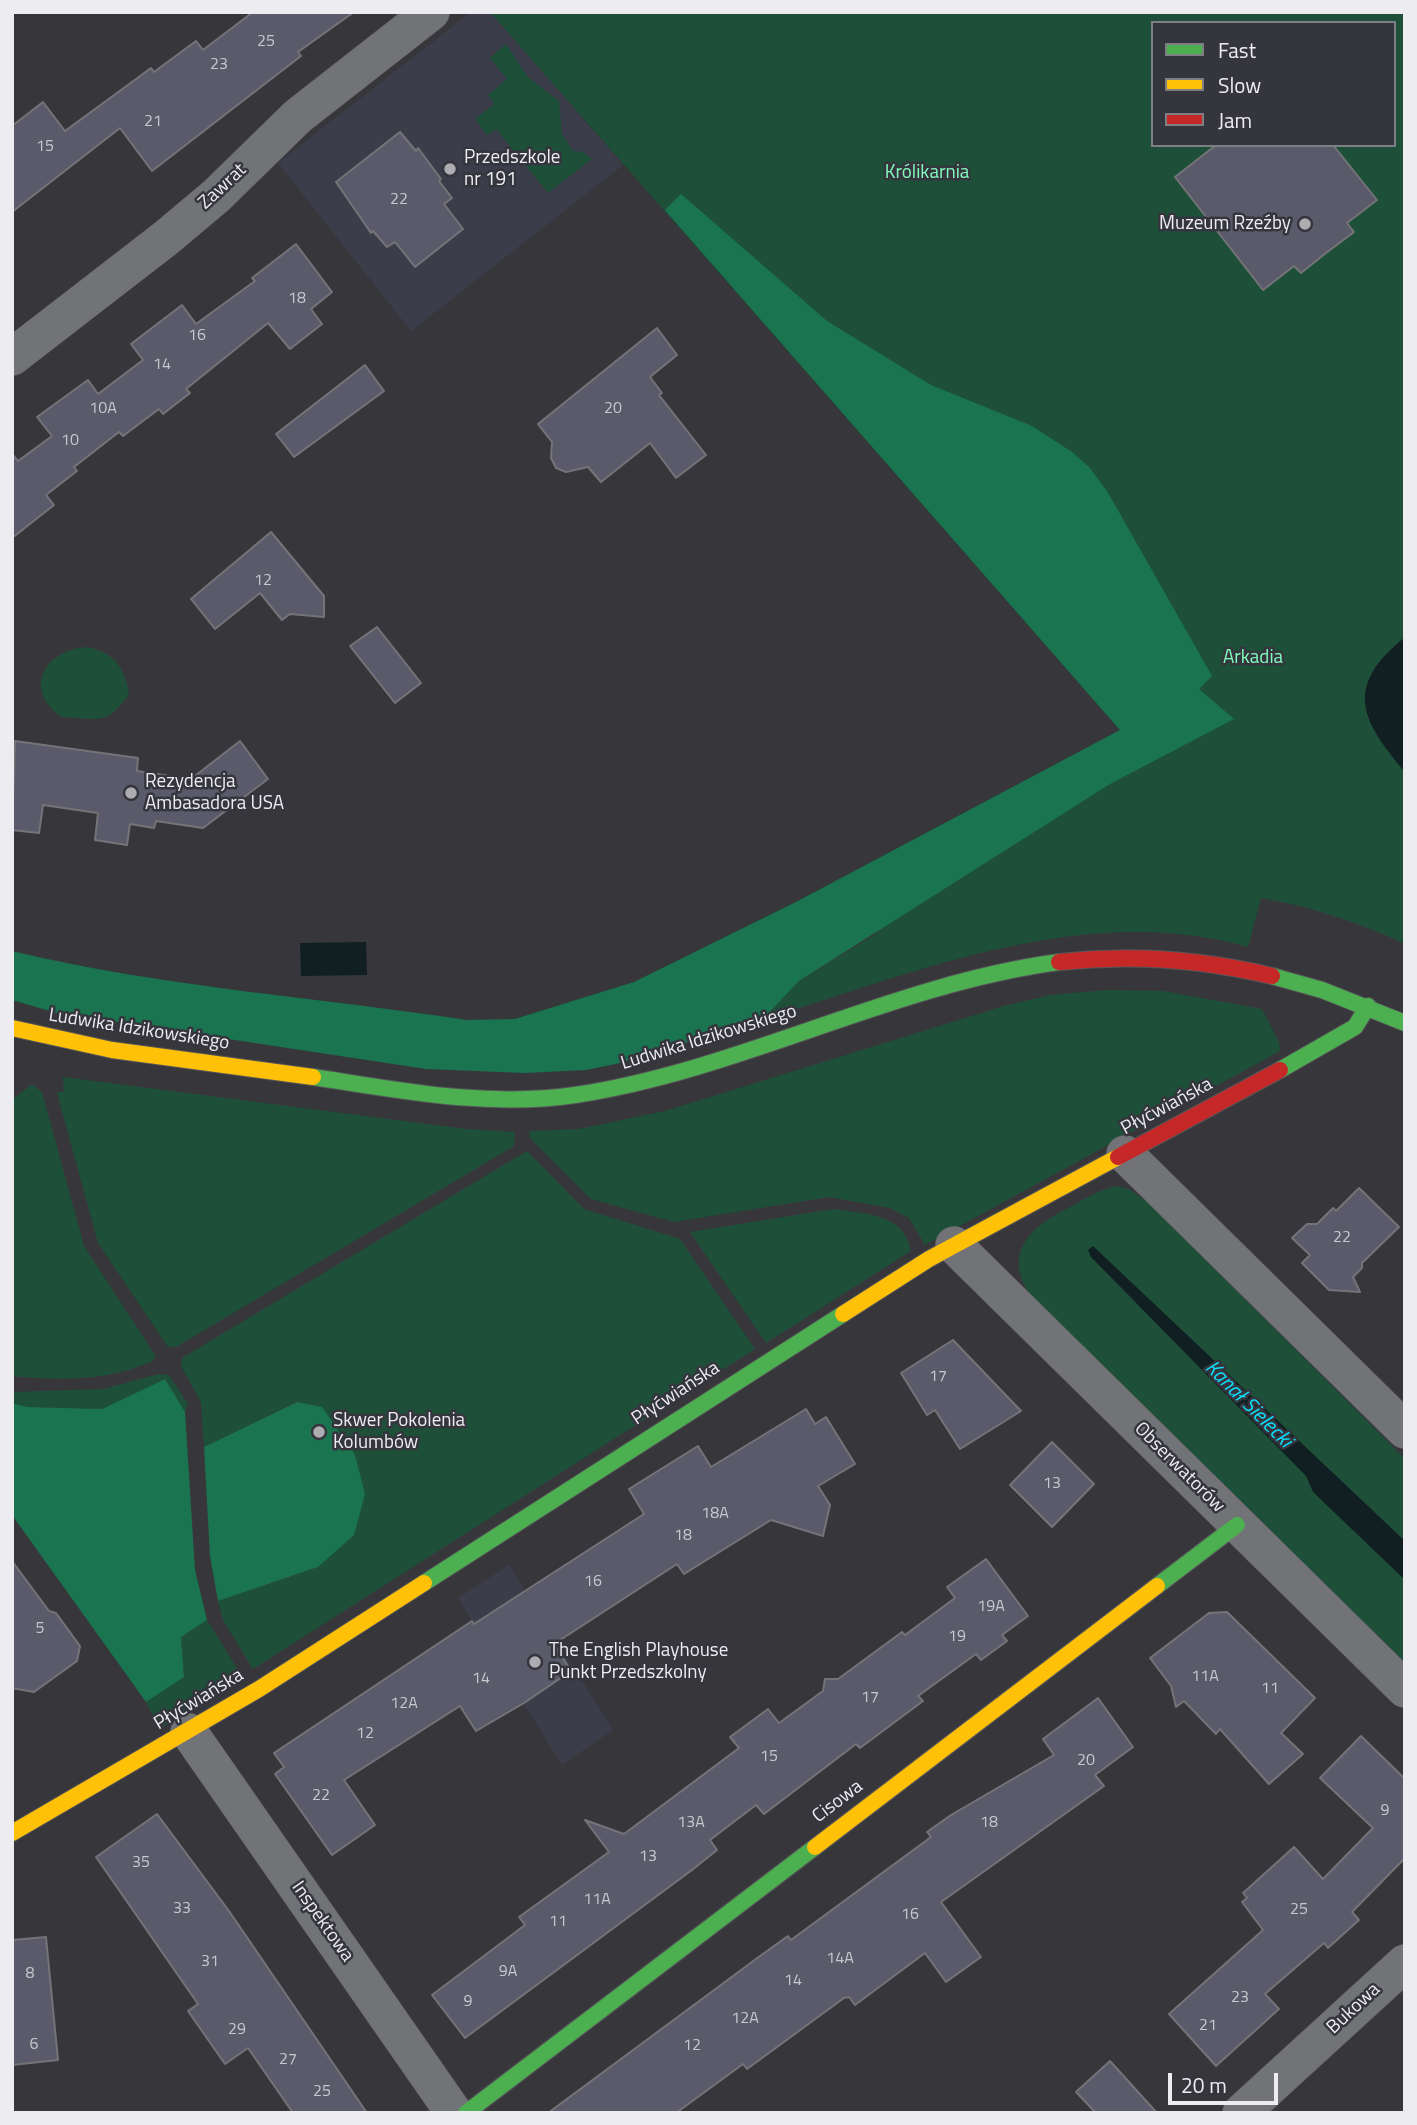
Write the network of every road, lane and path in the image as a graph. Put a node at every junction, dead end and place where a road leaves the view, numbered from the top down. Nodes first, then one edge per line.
1 (431, 12) edge
2 (12, 357) edge
3 (1368, 1006) junction
4 (1405, 1023) edge
5 (12, 1028) edge
6 (1125, 1154) junction
7 (954, 1245) junction
8 (1405, 1430) edge
9 (1237, 1525) junction
10 (1405, 1689) edge
11 (189, 1732) junction
12 (12, 1833) edge
13 (1405, 1963) edge
14 (454, 2113) edge
15 (466, 2113) edge
16 (1241, 2113) edge

1 - 2 street, Zawrat
3 - 4 street, Ludwika Idzikowskiego
3 - 5 street, Ludwika Idzikowskiego
3 - 6 street, Płyćwiańska
6 - 7 street, Płyćwiańska
6 - 8 street
7 - 9 street, Obserwatorów
7 - 11 street, Płyćwiańska
9 - 10 street, Obserwatorów
9 - 15 street, Cisowa
11 - 12 street, Płyćwiańska
11 - 14 street, Inspektowa
13 - 16 street, Bukowa

